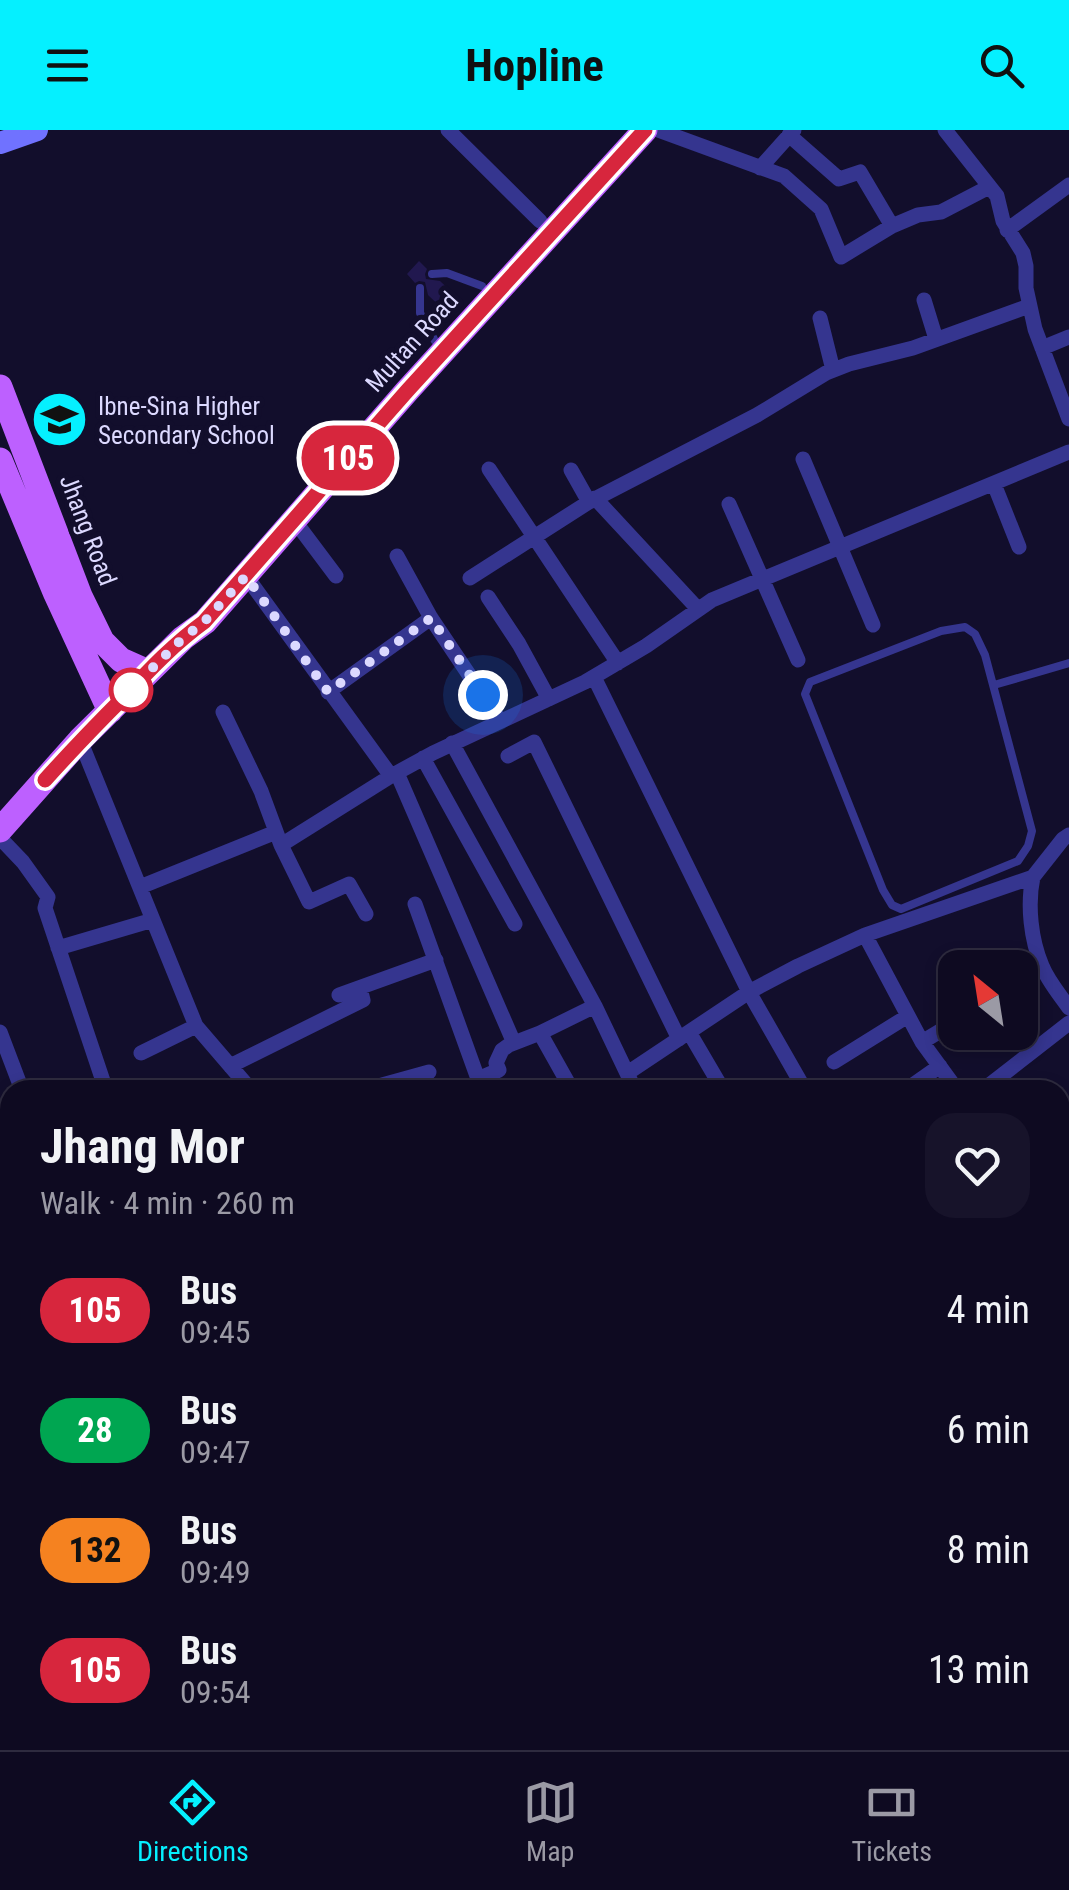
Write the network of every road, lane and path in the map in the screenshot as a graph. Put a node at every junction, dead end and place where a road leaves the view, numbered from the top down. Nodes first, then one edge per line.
1 (36, 130) edge
2 (448, 130) edge
3 (623, 130) edge
4 (645, 130) edge
5 (658, 130) edge
6 (945, 130) edge
7 (792, 133) edge
8 (0, 143) edge
9 (760, 168) junction
10 (1069, 185) edge
11 (990, 186) junction
12 (540, 221) junction
13 (892, 226) junction
14 (1008, 230) junction
15 (432, 274) dead end
16 (482, 286) junction
17 (420, 288) dead end
18 (924, 300) dead end
19 (1029, 306) junction
20 (820, 318) dead end
21 (1069, 337) edge
22 (936, 339) junction
23 (434, 342) junction
24 (1042, 348) junction
25 (833, 370) junction
26 (0, 387) edge
27 (1069, 419) edge
28 (1069, 452) edge
29 (0, 460) edge
30 (803, 460) dead end
31 (489, 469) dead end
32 (571, 470) dead end
33 (994, 484) junction
34 (592, 500) junction
35 (729, 504) dead end
36 (294, 520) junction
37 (534, 537) junction
38 (840, 546) junction
39 (1019, 547) dead end
40 (397, 556) dead end
41 (246, 576) junction
42 (336, 576) dead end
43 (470, 578) dead end
44 (762, 578) junction
45 (488, 597) dead end
46 (698, 609) junction
47 (431, 618) junction
48 (873, 625) dead end
49 (183, 638) junction
50 (798, 660) dead end
51 (1069, 662) edge
52 (618, 663) junction
53 (148, 672) junction
54 (594, 676) junction
55 (994, 685) junction
56 (328, 692) junction
57 (549, 699) junction
58 (110, 711) junction
59 (223, 712) dead end
60 (504, 719) junction
61 (80, 740) junction
62 (452, 743) junction
63 (525, 748) junction
64 (508, 756) dead end
65 (423, 758) junction
66 (394, 774) junction
67 (0, 830) edge
68 (1069, 835) edge
69 (0, 838) edge
70 (279, 839) junction
71 (1033, 877) junction
72 (140, 887) junction
73 (415, 904) dead end
74 (366, 914) dead end
75 (153, 920) junction
76 (515, 924) dead end
77 (865, 936) junction
78 (58, 948) junction
79 (436, 960) junction
80 (1042, 968) junction
81 (1038, 971) edge
82 (360, 988) junction
83 (749, 992) junction
84 (339, 995) dead end
85 (595, 1006) junction
86 (1069, 1008) edge
87 (908, 1016) junction
88 (1069, 1023) edge
89 (196, 1026) junction
90 (0, 1032) edge
91 (938, 1032) edge
92 (540, 1033) junction
93 (684, 1036) junction
94 (922, 1042) junction
95 (514, 1043) junction
96 (141, 1053) dead end
97 (834, 1062) dead end
98 (230, 1066) junction
99 (940, 1066) junction
100 (430, 1072) dead end
101 (18, 1080) edge
102 (103, 1080) edge
103 (242, 1080) edge
104 (401, 1080) edge
105 (479, 1080) edge
106 (485, 1080) edge
107 (566, 1080) edge
108 (629, 1080) edge
109 (636, 1080) edge
110 (716, 1080) edge
111 (799, 1080) edge
112 (920, 1080) edge
113 (950, 1080) edge
114 (996, 1080) edge

1 - 8 street
2 - 12 street
3 - 12 main road, Multan Road
4 - 36 main road, Multan Road
5 - 9 street
6 - 11 street
7 - 9 street
7 - 13 street
9 - 13 street
10 - 14 street
11 - 13 street
11 - 14 street
12 - 16 main road, Multan Road
14 - 19 street
15 - 16 lane
16 - 23 main road, Multan Road
17 - 23 lane
18 - 22 street
19 - 22 street
19 - 24 street
20 - 25 street
21 - 24 street
22 - 25 street
23 - 49 main road, Multan Road
24 - 27 street
25 - 34 street
26 - 53 main road, Jhang Road
28 - 33 street
29 - 58 main road, Jhang Road
30 - 38 street
31 - 37 street
32 - 34 street
33 - 38 street
33 - 39 street
34 - 37 street
34 - 46 street
35 - 44 street
36 - 41 main road, Multan Road
36 - 42 street
37 - 43 street
37 - 52 street
38 - 44 street
38 - 48 street
40 - 47 street
41 - 49 main road, Multan Road
41 - 56 street
44 - 46 street
44 - 50 street
45 - 57 street
46 - 52 street
47 - 56 street
47 - 60 street
49 - 53 main road, Multan Road
51 - 55 lane
52 - 54 street
53 - 58 main road, Multan Road
54 - 57 street
54 - 83 street
55 - 55 lane
56 - 66 street
57 - 60 street
58 - 61 main road, Multan Road
59 - 70 street
60 - 62 street
60 - 63 street
61 - 67 main road, Multan Road
61 - 72 street
62 - 65 street
62 - 85 street
63 - 64 street
63 - 93 street
65 - 66 street
65 - 76 street
66 - 70 street
66 - 95 street
68 - 71 street
69 - 78 street
70 - 72 street
70 - 74 street
71 - 77 street
71 - 80 street
72 - 75 street
73 - 79 street
75 - 78 street
75 - 89 street
77 - 83 street
77 - 87 street
78 - 102 street
79 - 82 street
79 - 105 street
80 - 81 street
80 - 86 street
82 - 84 street
82 - 98 street
83 - 93 street
83 - 111 street
85 - 92 street
85 - 108 street
87 - 94 street
87 - 97 street
88 - 114 street
89 - 96 street
89 - 98 street
90 - 101 street
91 - 94 street
92 - 95 street
92 - 107 street
93 - 109 street
93 - 110 street
94 - 99 street
95 - 106 street
98 - 103 street
99 - 112 street
99 - 113 street
100 - 104 street

